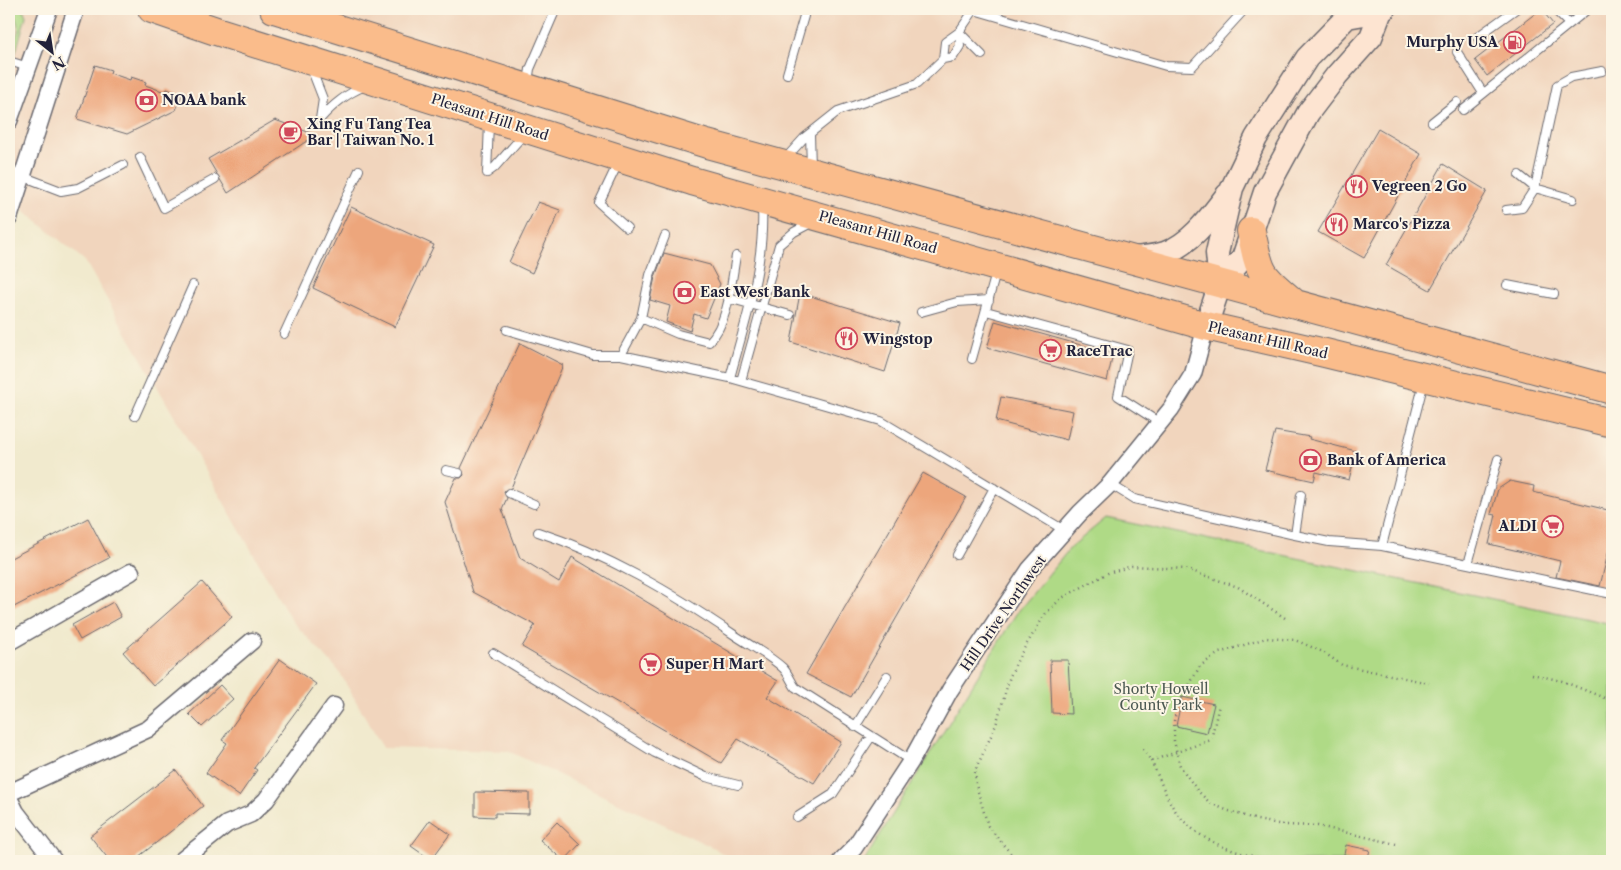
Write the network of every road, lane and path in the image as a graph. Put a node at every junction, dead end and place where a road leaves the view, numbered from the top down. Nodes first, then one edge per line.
1 (49, 9) edge
2 (76, 9) edge
3 (152, 9) edge
4 (281, 9) edge
5 (556, 9) edge
6 (1245, 9) edge
7 (1516, 9) edge
8 (1554, 9) edge
9 (1588, 9) edge
10 (1381, 10) edge
11 (993, 12) edge
12 (804, 16) dead end
13 (1568, 23) junction
14 (959, 32) junction
15 (1477, 37) dead end
16 (1457, 52) dead end
17 (982, 55) dead end
18 (943, 59) junction
19 (308, 60) junction
20 (9, 61) edge
21 (28, 67) junction
22 (1602, 71) dead end
23 (787, 74) dead end
24 (376, 81) junction
25 (528, 89) junction
26 (1483, 93) junction
27 (1457, 102) dead end
28 (1464, 110) dead end
29 (489, 116) junction
30 (9, 121) edge
31 (1432, 122) dead end
32 (528, 129) junction
33 (810, 134) junction
34 (140, 157) dead end
35 (620, 158) junction
36 (124, 165) dead end
37 (781, 165) junction
38 (359, 170) dead end
39 (16, 173) edge
40 (812, 173) junction
41 (1519, 175) dead end
42 (215, 180) dead end
43 (1232, 188) junction
44 (1535, 188) junction
45 (1573, 199) dead end
46 (762, 200) junction
47 (1506, 210) dead end
48 (822, 217) junction
49 (9, 218) edge
50 (627, 228) dead end
51 (1251, 231) junction
52 (665, 236) dead end
53 (736, 256) dead end
54 (1128, 259) junction
55 (998, 266) junction
56 (1220, 284) junction
57 (193, 285) dead end
58 (1507, 285) dead end
59 (1554, 294) dead end
60 (728, 298) junction
61 (989, 300) junction
62 (750, 304) junction
63 (1298, 304) junction
64 (762, 307) junction
65 (986, 311) junction
66 (921, 312) dead end
67 (790, 315) dead end
68 (641, 318) junction
69 (1206, 326) junction
70 (507, 330) dead end
71 (284, 334) dead end
72 (621, 356) junction
73 (972, 359) dead end
74 (1425, 377) junction
75 (730, 378) junction
76 (742, 381) junction
77 (1612, 390) edge
78 (135, 416) dead end
79 (1160, 423) junction
80 (1612, 423) edge
81 (1498, 460) dead end
82 (446, 470) dead end
83 (459, 474) dead end
84 (1110, 484) junction
85 (994, 488) junction
86 (509, 493) dead end
87 (1301, 495) dead end
88 (534, 504) dead end
89 (1064, 530) junction
90 (538, 532) dead end
91 (1295, 535) junction
92 (1382, 546) junction
93 (957, 555) dead end
94 (1468, 564) junction
95 (131, 572) dead end
96 (1612, 592) edge
97 (1288, 620) dead end
98 (252, 641) dead end
99 (9, 642) edge
100 (493, 653) dead end
101 (1532, 674) dead end
102 (887, 676) dead end
103 (1429, 684) dead end
104 (1612, 701) edge
105 (334, 706) dead end
106 (1219, 706) dead end
107 (855, 727) junction
108 (871, 737) junction
109 (1143, 749) dead end
110 (1177, 752) junction
111 (911, 761) junction
112 (1151, 761) junction
113 (738, 785) dead end
114 (9, 793) edge
115 (9, 798) edge
116 (797, 817) dead end
117 (1396, 844) dead end
118 (54, 861) edge
119 (181, 861) edge
120 (841, 861) edge
121 (1017, 861) edge
122 (1274, 861) edge

1 - 21 street
2 - 39 street
3 - 19 highway, Pleasant Hill Road
4 - 25 highway
5 - 25 lane
6 - 11 lane
7 - 15 lane
8 - 13 lane
9 - 13 lane
10 - 43 street
10 - 51 street
11 - 14 lane
12 - 23 lane
13 - 26 lane
14 - 17 lane
14 - 18 lane
14 - 18 lane
16 - 26 lane
18 - 33 lane
19 - 24 highway, Pleasant Hill Road
19 - 24 lane
20 - 21 lane
21 - 30 street
22 - 44 lane
24 - 29 highway, Pleasant Hill Road
25 - 37 highway
26 - 28 lane
27 - 31 lane
29 - 32 highway, Pleasant Hill Road
29 - 32 lane
32 - 35 highway, Pleasant Hill Road
33 - 37 lane
33 - 40 lane
34 - 42 lane
35 - 46 highway, Pleasant Hill Road
35 - 50 lane
36 - 39 lane
37 - 40 highway
38 - 71 lane
39 - 49 street
40 - 54 highway
41 - 44 lane
43 - 54 street
43 - 56 street
44 - 45 lane
44 - 47 lane
46 - 48 highway, Pleasant Hill Road
46 - 62 lane
48 - 55 highway, Pleasant Hill Road
48 - 64 lane
51 - 56 street
51 - 63 highway
52 - 68 lane
53 - 60 lane
54 - 56 highway
55 - 61 lane
55 - 69 highway, Pleasant Hill Road
56 - 63 highway
56 - 69 street
57 - 78 lane
58 - 59 lane
60 - 62 lane
60 - 68 lane
61 - 65 lane
61 - 66 lane
62 - 64 lane
62 - 75 lane
63 - 77 highway
64 - 67 lane
64 - 76 lane
65 - 73 lane
65 - 79 lane
68 - 72 lane
69 - 74 highway, Pleasant Hill Road
69 - 79 street, Hill Drive Northwest
70 - 72 lane
72 - 75 lane
74 - 80 highway, Pleasant Hill Road
74 - 92 lane
75 - 76 lane
76 - 85 lane
79 - 84 street, Hill Drive Northwest
81 - 94 lane
82 - 83 lane
84 - 89 street, Hill Drive Northwest
84 - 91 lane
85 - 89 lane
85 - 93 lane
86 - 88 lane
87 - 91 lane
89 - 111 street, Hill Drive Northwest
90 - 107 lane
91 - 92 lane
92 - 94 lane
94 - 96 lane
95 - 99 street
97 - 121 path
98 - 114 street
100 - 113 lane
101 - 104 path
102 - 107 lane
103 - 110 path
105 - 119 street
106 - 110 path
107 - 108 lane
108 - 111 lane
108 - 116 lane
109 - 112 path
110 - 112 path
110 - 117 path
111 - 120 street, Hill Drive Northwest
112 - 122 path
115 - 118 street

